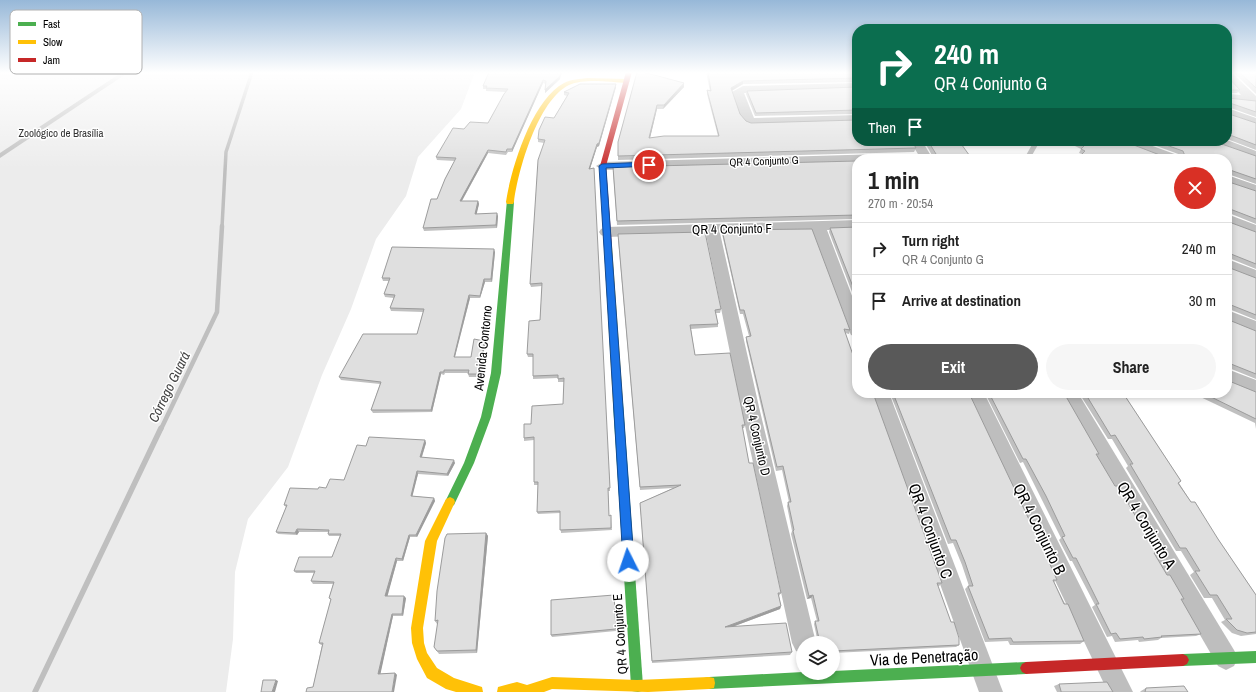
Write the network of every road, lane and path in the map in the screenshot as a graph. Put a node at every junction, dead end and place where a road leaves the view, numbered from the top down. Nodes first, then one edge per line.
1 (78, 104) edge
2 (547, 104) edge
3 (619, 104) edge
4 (743, 104) edge
5 (1232, 114) edge
6 (852, 119) edge
7 (1256, 122) edge
8 (1141, 146) edge
9 (1232, 146) edge
10 (1162, 154) edge
11 (1256, 155) edge
12 (0, 156) edge
13 (852, 159) edge
14 (602, 166) junction
15 (1232, 181) edge
16 (1256, 190) edge
17 (1232, 221) edge
18 (852, 226) edge
19 (818, 227) junction
20 (712, 229) junction
21 (1256, 230) edge
22 (606, 232) junction
23 (1232, 266) edge
24 (1256, 276) edge
25 (852, 318) edge
26 (1232, 318) edge
27 (1256, 328) edge
28 (1232, 378) edge
29 (1256, 388) edge
30 (882, 398) edge
31 (977, 398) edge
32 (1072, 398) edge
33 (802, 636) edge
34 (1256, 657) edge
35 (1226, 658) junction
36 (1106, 665) junction
37 (982, 669) junction
38 (812, 681) edge
39 (594, 685) junction
40 (637, 689) edge
41 (477, 692) edge
42 (502, 692) edge
43 (528, 692) edge
44 (579, 692) edge
45 (991, 692) edge
46 (1121, 692) edge

1 - 12 lane
2 - 41 street, Avenida Contorno
3 - 14 street, QR 4 Conjunto E
4 - 6 street
5 - 7 street
8 - 10 street
9 - 11 street
13 - 14 street, QR 4 Conjunto G
14 - 22 street, QR 4 Conjunto E
15 - 16 street
17 - 21 street
18 - 19 street, QR 4 Conjunto F
19 - 20 street, QR 4 Conjunto F
19 - 25 street
20 - 22 street, QR 4 Conjunto F
20 - 33 street, QR 4 Conjunto D
22 - 40 street, QR 4 Conjunto E
23 - 24 street
26 - 27 street
28 - 29 street
30 - 37 street, QR 4 Conjunto C
31 - 36 street, QR 4 Conjunto B
32 - 35 street, QR 4 Conjunto A
34 - 35 street, Via de Penetração
35 - 36 street, Via de Penetração
36 - 37 street, Via de Penetração
36 - 46 street, QR 4 Conjunto B
37 - 38 street, Via de Penetração
37 - 45 street, QR 4 Conjunto C
38 - 40 street, Via de Penetração
39 - 40 street, Via de Penetração
39 - 43 street, Via de Penetração
39 - 44 street, Via de Penetração
42 - 43 street

